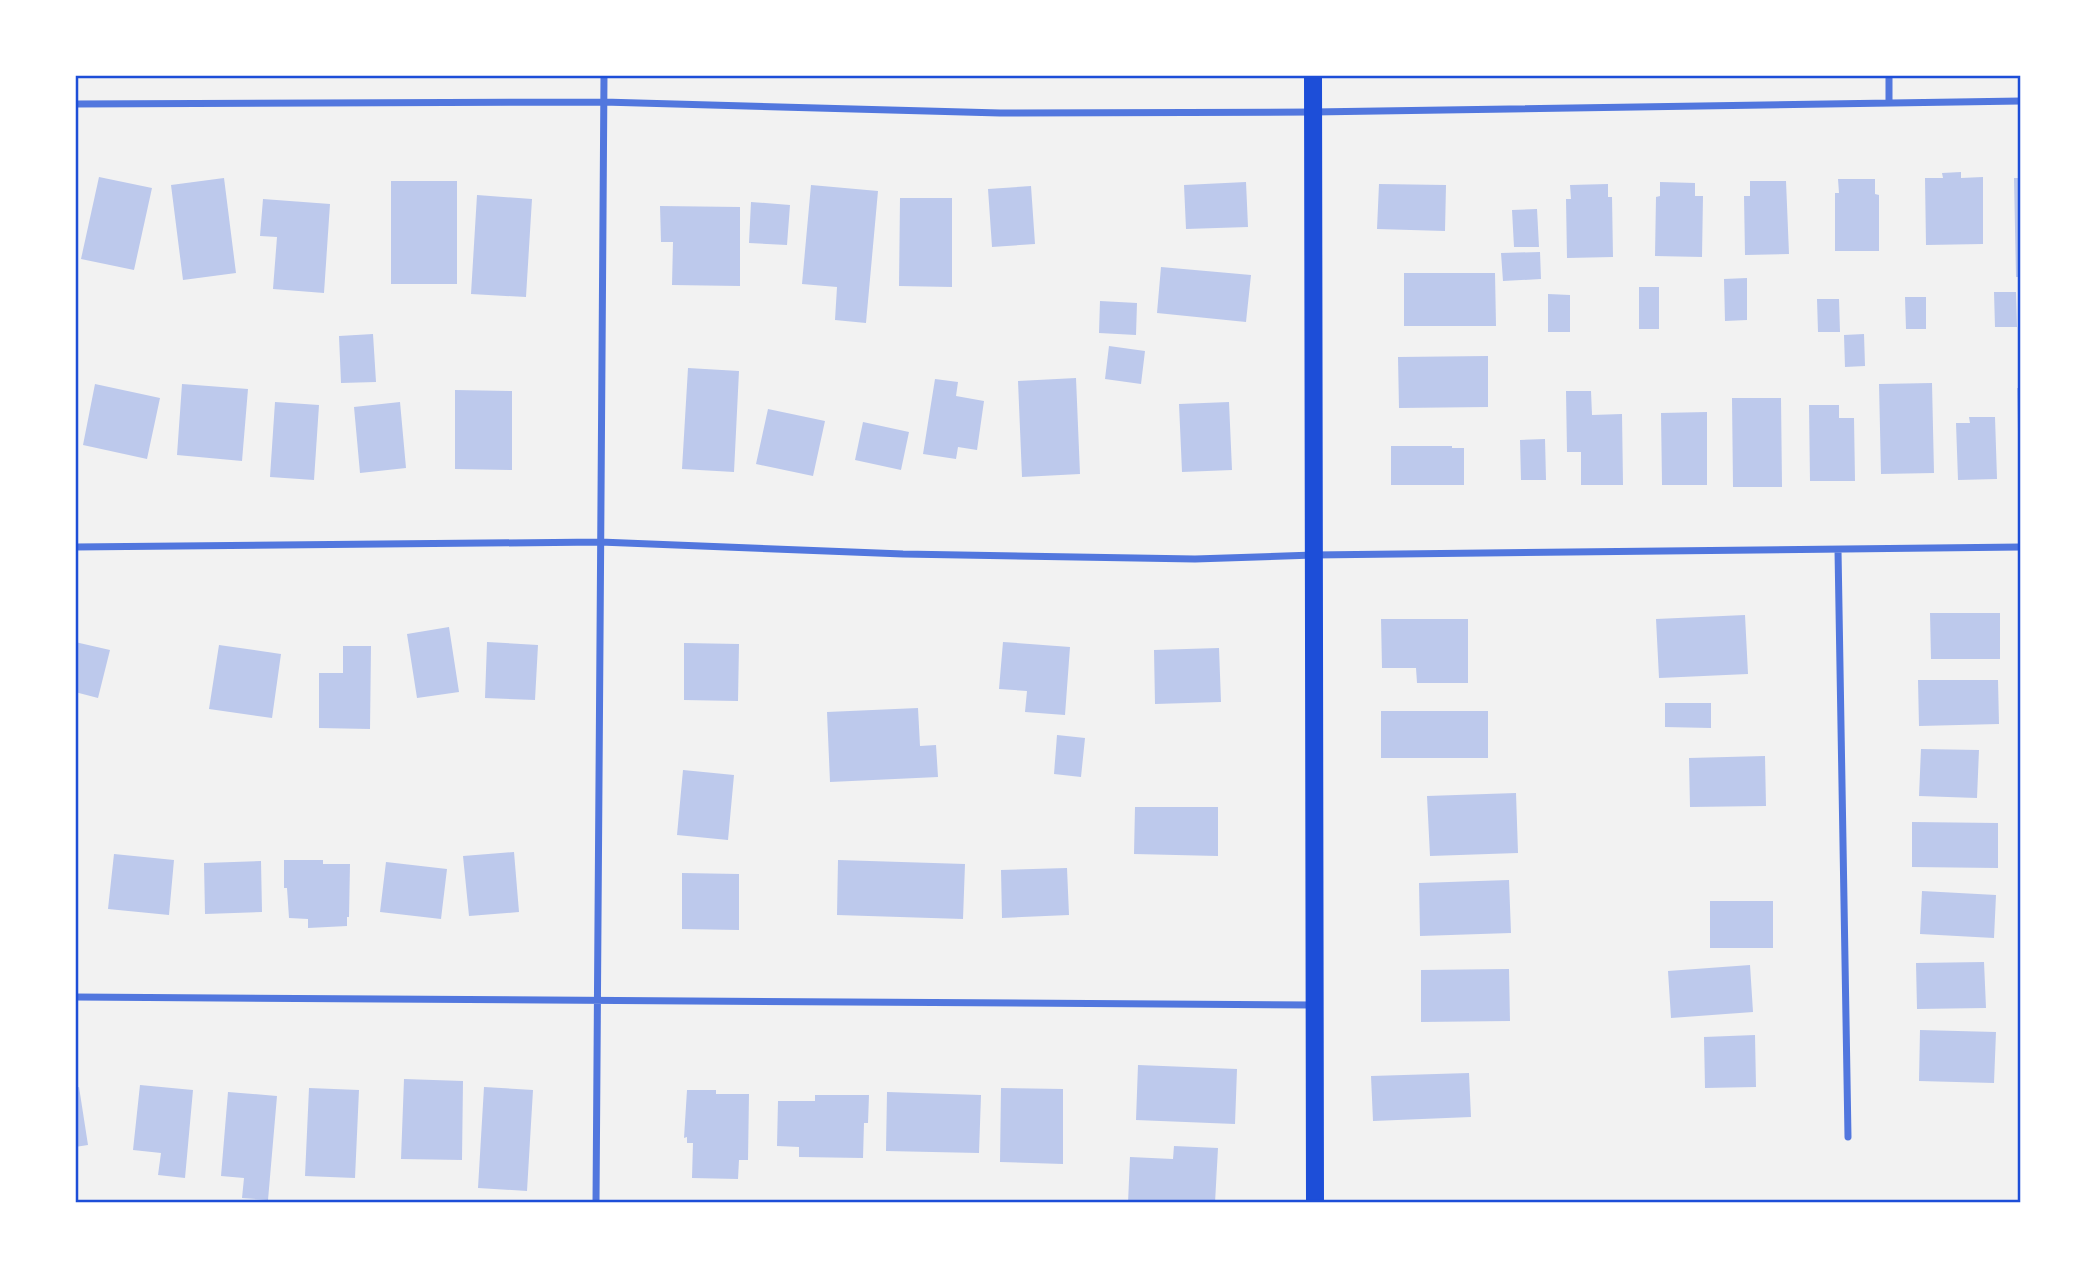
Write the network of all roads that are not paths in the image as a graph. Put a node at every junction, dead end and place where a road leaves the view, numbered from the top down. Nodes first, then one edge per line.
1 (604, 75) edge
2 (1313, 75) edge
3 (1889, 75) edge
4 (2021, 101) edge
5 (603, 102) junction
6 (1889, 103) junction
7 (75, 104) edge
8 (1313, 112) junction
9 (600, 542) junction
10 (75, 547) edge
11 (2021, 547) edge
12 (1838, 550) junction
13 (1314, 555) junction
14 (75, 997) edge
15 (597, 1000) junction
16 (1313, 1005) junction
17 (1848, 1137) dead end
18 (596, 1203) edge
19 (1315, 1203) edge

1 - 5 street
2 - 8 main road
3 - 6 street
4 - 6 street
5 - 7 street
5 - 8 street
5 - 9 street
6 - 8 street
8 - 13 main road
9 - 10 street
9 - 13 street
9 - 15 street
11 - 12 street
12 - 13 street
12 - 17 street
13 - 16 main road
14 - 15 street
15 - 16 street
15 - 18 street
16 - 19 main road

